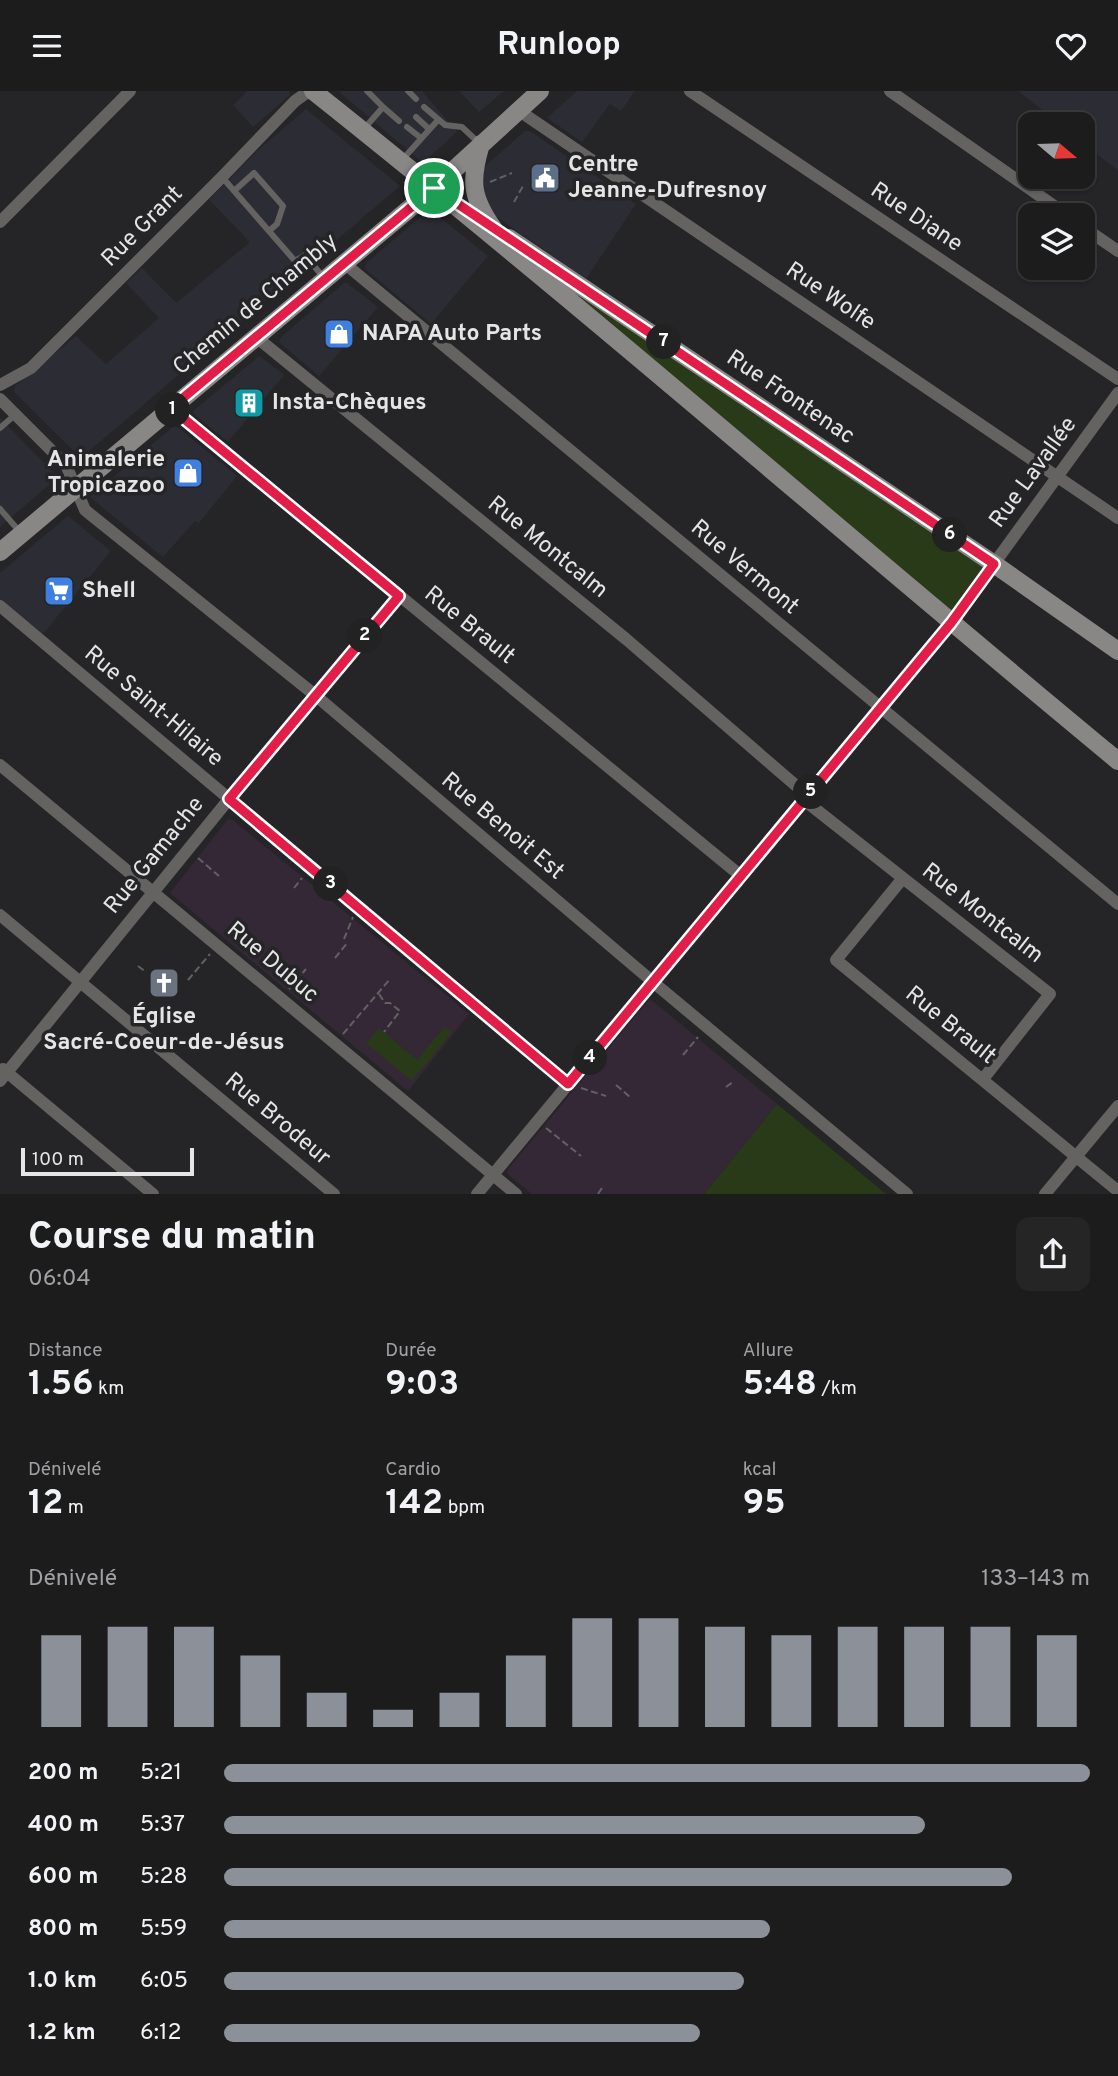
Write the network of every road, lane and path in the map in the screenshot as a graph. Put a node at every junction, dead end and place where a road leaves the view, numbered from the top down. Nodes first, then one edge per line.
1 (130, 91) edge
2 (311, 91) edge
3 (366, 91) edge
4 (540, 91) edge
5 (690, 91) edge
6 (890, 91) edge
7 (383, 107) junction
8 (424, 107) dead end
9 (518, 110) junction
10 (398, 117) dead end
11 (416, 117) dead end
12 (438, 120) junction
13 (407, 127) dead end
14 (429, 128) junction
15 (363, 131) junction
16 (421, 138) junction
17 (481, 144) junction
18 (401, 161) junction
19 (512, 173) dead end
20 (222, 177) junction
21 (474, 180) junction
22 (523, 186) dead end
23 (434, 188) junction
24 (234, 191) junction
25 (514, 202) dead end
26 (1050, 203) edge
27 (0, 222) edge
28 (494, 228) junction
29 (269, 231) junction
30 (1095, 235) edge
31 (1118, 251) edge
32 (344, 263) junction
33 (325, 279) junction
34 (256, 337) junction
35 (1118, 379) edge
36 (0, 385) edge
37 (1118, 393) edge
38 (0, 399) edge
39 (171, 408) junction
40 (16, 414) junction
41 (0, 429) edge
42 (1057, 477) junction
43 (76, 489) junction
44 (0, 509) edge
45 (1118, 518) edge
46 (22, 534) junction
47 (0, 552) edge
48 (994, 564) junction
49 (399, 596) junction
50 (0, 606) edge
51 (951, 623) junction
52 (1118, 651) edge
53 (315, 695) junction
54 (880, 709) junction
55 (1118, 761) edge
56 (0, 765) edge
57 (806, 798) junction
58 (229, 799) junction
59 (188, 849) junction
60 (311, 867) junction
61 (219, 876) dead end
62 (741, 876) junction
63 (903, 879) junction
64 (294, 888) dead end
65 (153, 892) junction
66 (1118, 904) edge
67 (357, 907) junction
68 (0, 915) edge
69 (344, 939) dead end
70 (348, 942) dead end
71 (217, 945) junction
72 (335, 958) dead end
73 (138, 966) dead end
74 (306, 969) dead end
75 (146, 972) dead end
76 (390, 979) dead end
77 (188, 980) dead end
78 (80, 982) junction
79 (653, 982) junction
80 (378, 993) junction
81 (281, 998) junction
82 (706, 1027) junction
83 (384, 1032) dead end
84 (336, 1043) junction
85 (683, 1055) dead end
86 (2, 1073) edge
87 (983, 1079) junction
88 (733, 1082) dead end
89 (568, 1084) junction
90 (617, 1084) dead end
91 (726, 1087) dead end
92 (606, 1096) dead end
93 (630, 1097) dead end
94 (1118, 1106) edge
95 (537, 1121) junction
96 (581, 1156) dead end
97 (1076, 1156) junction
98 (493, 1175) junction
99 (602, 1188) dead end
100 (1118, 1191) edge
101 (153, 1194) edge
102 (334, 1194) edge
103 (477, 1194) edge
104 (516, 1194) edge
105 (597, 1194) edge
106 (907, 1194) edge
107 (1045, 1194) edge

1 - 27 street
2 - 15 main road
2 - 20 street, Rue Grant
3 - 7 lane
4 - 9 main road, Chemin de Chambly
5 - 35 street, Rue Diane
6 - 26 street
7 - 10 lane
7 - 15 lane
8 - 12 lane
9 - 17 main road, Chemin de Chambly
9 - 42 street, Rue Wolfe
11 - 14 lane
12 - 14 lane
12 - 17 lane
13 - 16 lane
14 - 16 lane
15 - 18 main road
16 - 18 lane
17 - 21 main road
17 - 23 main road, Chemin de Chambly
18 - 23 main road
19 - 21 path
20 - 24 lane
20 - 36 street, Rue Grant
21 - 28 main road
22 - 25 path
23 - 28 main road, Rue Frontenac
23 - 32 main road, Chemin de Chambly
23 - 51 main road
24 - 29 lane
24 - 29 lane
28 - 48 main road, Rue Frontenac
29 - 33 lane
30 - 31 street
32 - 33 main road, Chemin de Chambly
32 - 54 street, Rue Vermont
33 - 34 main road, Chemin de Chambly
34 - 39 main road, Chemin de Chambly
34 - 57 street, Rue Montcalm
37 - 42 street, Rue Lavallée
38 - 40 street, Rue Benoit Est
39 - 43 main road, Chemin de Chambly
39 - 49 street, Rue Brault
40 - 41 lane
40 - 43 street, Rue Benoit Est
42 - 45 street, Rue Wolfe
42 - 48 street, Rue Lavallée
43 - 46 main road, Chemin de Chambly
43 - 53 street, Rue Benoit Est
44 - 46 lane
46 - 47 main road, Chemin de Chambly
48 - 51 street, Rue Lavallée
48 - 52 main road, Rue Frontenac
49 - 53 street, Rue Gamache
49 - 62 street, Rue Brault
50 - 58 street, Rue Saint-Hilaire
51 - 54 street, Rue Lavallée
51 - 55 main road
53 - 58 street, Rue Gamache
53 - 79 street, Rue Benoit Est
54 - 57 street, Rue Lavallée
54 - 66 street, Rue Vermont
56 - 65 street, Rue Dubuc
57 - 62 street, Rue Lavallée
57 - 63 street, Rue Montcalm
58 - 59 street, Rue Gamache
58 - 60 street, Rue Saint-Hilaire
59 - 61 path
59 - 65 street, Rue Gamache
60 - 64 path
60 - 67 street, Rue Saint-Hilaire
62 - 79 street, Rue Lavallée
63 - 87 street, Rue Brault
63 - 87 street, Rue Montcalm
65 - 71 street, Rue Dubuc
65 - 78 street, Rue Gamache
67 - 69 path
67 - 89 street, Rue Saint-Hilaire
68 - 78 street, Rue Brodeur
70 - 72 path
71 - 77 path
71 - 81 street, Rue Dubuc
73 - 75 path
74 - 81 path
76 - 80 path
78 - 86 street, Rue Gamache
78 - 102 street, Rue Brodeur
79 - 82 street, Rue Benoit Est
79 - 89 street, Rue Lavallée
80 - 83 path
80 - 84 path
81 - 84 street, Rue Dubuc
82 - 85 path
82 - 106 street, Rue Benoit Est
84 - 98 street, Rue Dubuc
86 - 101 street
87 - 97 street, Rue Brault
88 - 91 path
89 - 92 path
89 - 95 street, Rue Lavallée
90 - 93 path
94 - 97 street
95 - 96 path
95 - 98 street, Rue Lavallée
97 - 100 street, Rue Brault
97 - 107 street
98 - 103 street, Rue Lavallée
98 - 104 street, Rue Dubuc
99 - 105 path

